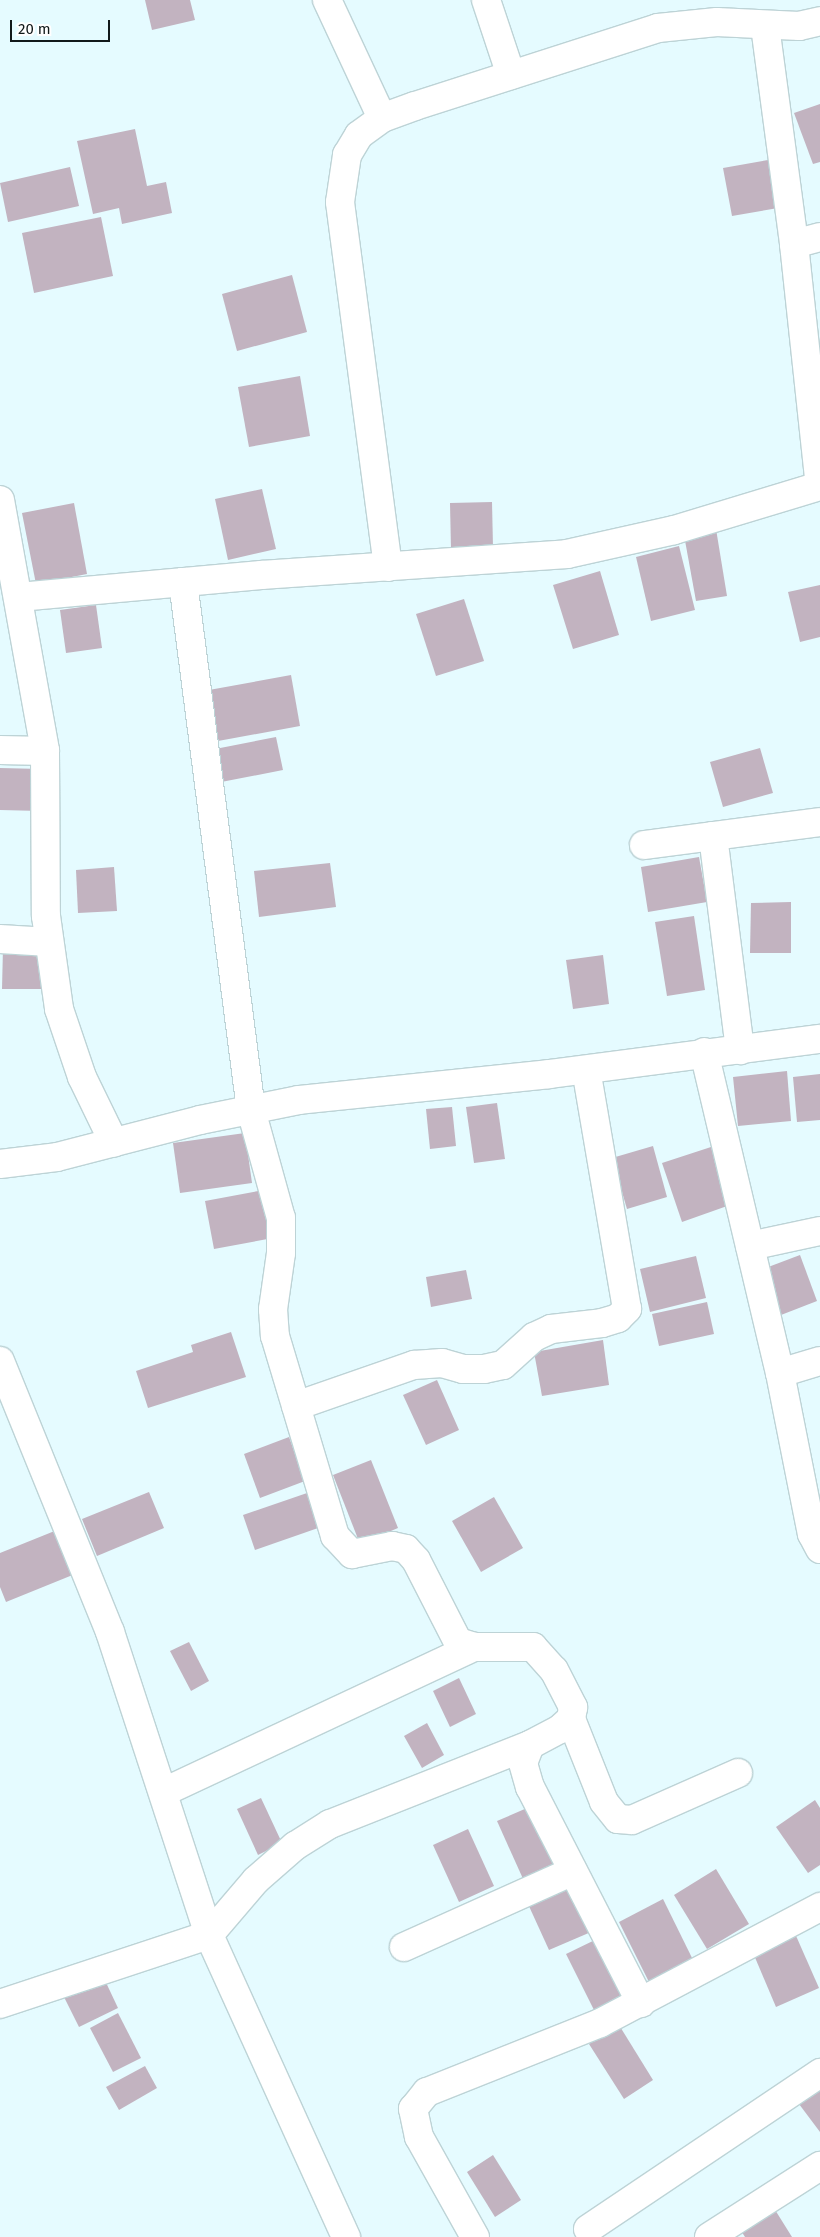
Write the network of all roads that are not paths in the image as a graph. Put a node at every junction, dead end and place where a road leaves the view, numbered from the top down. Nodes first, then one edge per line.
1 (327, 0) edge
2 (486, 0) edge
3 (820, 21) edge
4 (765, 26) junction
5 (511, 75) junction
6 (382, 118) junction
7 (807, 240) edge
8 (820, 486) edge
9 (0, 500) edge
10 (388, 567) junction
11 (183, 582) junction
12 (19, 597) junction
13 (0, 750) edge
14 (45, 751) junction
15 (820, 822) edge
16 (713, 836) junction
17 (644, 845) dead end
18 (0, 939) edge
19 (49, 942) junction
20 (820, 1039) edge
21 (740, 1050) junction
22 (704, 1052) junction
23 (586, 1070) junction
24 (251, 1110) junction
25 (114, 1143) junction
26 (0, 1164) edge
27 (820, 1231) edge
28 (750, 1246) junction
29 (0, 1361) edge
30 (820, 1361) edge
31 (780, 1373) junction
32 (296, 1406) junction
33 (820, 1549) edge
34 (474, 1646) junction
35 (571, 1719) junction
36 (530, 1745) junction
37 (738, 1773) dead end
38 (164, 1792) junction
39 (572, 1871) junction
40 (820, 1907) edge
41 (209, 1935) junction
42 (404, 1947) dead end
43 (641, 2003) junction
44 (0, 2004) edge
45 (820, 2074) edge
46 (820, 2166) edge
47 (588, 2229) dead end
48 (346, 2237) edge
49 (475, 2237) edge
50 (709, 2237) edge

1 - 6 street
2 - 5 street
3 - 4 street
4 - 5 street
4 - 7 street
5 - 6 street
6 - 10 street
7 - 8 street
8 - 10 street
9 - 12 street
10 - 11 street
11 - 12 street
11 - 24 street
12 - 14 street
13 - 14 street
14 - 19 street
15 - 16 street
16 - 17 street
16 - 21 street
18 - 19 street
19 - 25 street
20 - 21 street
21 - 22 street
22 - 23 street
22 - 28 street
23 - 24 street
23 - 32 street
24 - 25 street
24 - 32 street
25 - 26 street
27 - 28 street
28 - 31 street
29 - 38 street
30 - 31 street
31 - 33 street
32 - 34 street
34 - 35 street
34 - 38 street
35 - 36 street
35 - 37 street
36 - 39 street
36 - 41 street
38 - 41 street
39 - 42 street
39 - 43 street
40 - 43 street
41 - 44 street
41 - 48 street
43 - 49 street
45 - 47 street
46 - 50 street

